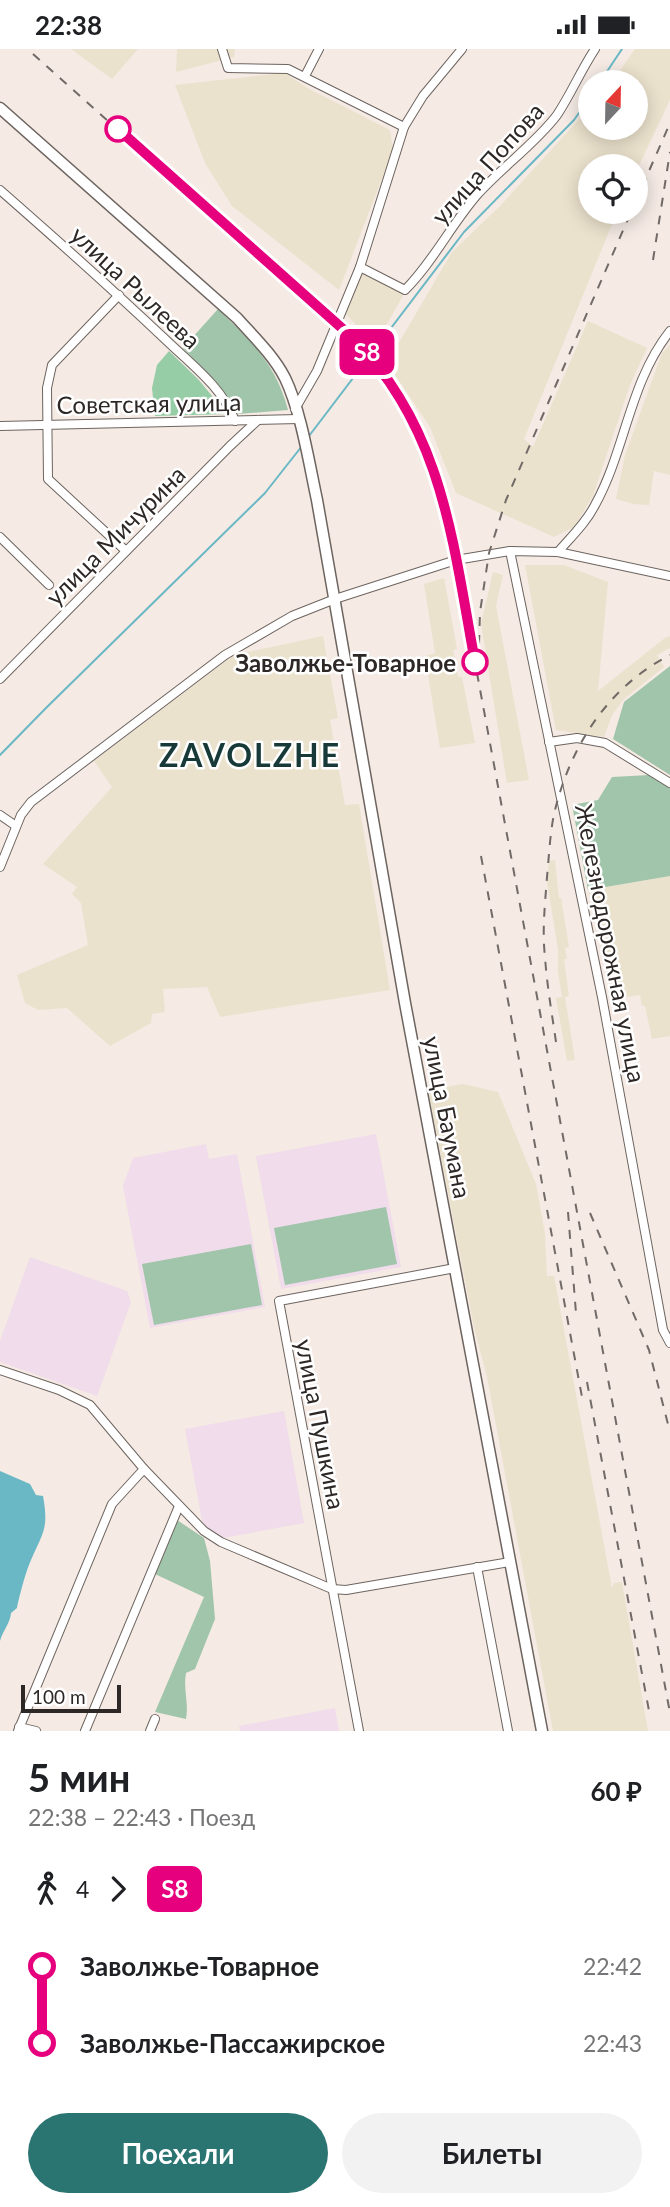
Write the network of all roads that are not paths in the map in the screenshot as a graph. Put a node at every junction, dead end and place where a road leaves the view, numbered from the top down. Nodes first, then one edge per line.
1 (222, 49) edge
2 (319, 49) edge
3 (462, 49) edge
4 (595, 49) edge
5 (305, 76) junction
6 (4, 111) edge
7 (404, 127) junction
8 (0, 190) edge
9 (360, 267) junction
10 (119, 295) junction
11 (670, 331) edge
12 (297, 414) junction
13 (258, 420) junction
14 (235, 421) junction
15 (47, 424) junction
16 (0, 426) edge
17 (0, 537) edge
18 (126, 551) junction
19 (510, 551) junction
20 (558, 552) junction
21 (670, 576) edge
22 (49, 585) dead end
23 (335, 599) junction
24 (1, 677) edge
25 (550, 742) junction
26 (670, 783) edge
27 (0, 815) edge
28 (16, 826) junction
29 (0, 867) edge
30 (455, 1268) junction
31 (670, 1343) edge
32 (0, 1370) edge
33 (144, 1469) junction
34 (179, 1506) junction
35 (510, 1562) junction
36 (477, 1567) junction
37 (332, 1589) junction
38 (155, 1719) dead end
39 (19, 1729) edge
40 (36, 1731) edge
41 (85, 1731) edge
42 (150, 1731) edge
43 (359, 1731) edge
44 (508, 1731) edge
45 (542, 1731) edge

1 - 5 street
2 - 5 street
3 - 7 street
4 - 9 street, улица Попова
5 - 7 street
6 - 12 main road, улица Баумана
7 - 9 street
8 - 10 street, улица Рылеева
9 - 12 street
10 - 14 street, улица Рылеева
10 - 15 street
11 - 20 street
12 - 13 street, Советская улица
12 - 23 main road, улица Баумана
13 - 14 street, Советская улица
13 - 18 street, улица Мичурина
14 - 15 street, Советская улица
15 - 16 street, Советская улица
15 - 18 street
17 - 22 street
18 - 24 street, улица Мичурина
19 - 20 street
19 - 23 street
19 - 25 street, Железнодорожная улица
20 - 21 street
23 - 28 street
23 - 30 main road, улица Баумана
25 - 26 street
25 - 31 street, Железнодорожная улица
27 - 28 street
28 - 29 street
30 - 35 main road, улица Баумана
30 - 37 street, улица Пушкина
32 - 33 street
33 - 34 street
33 - 39 street
34 - 37 street
34 - 41 street
35 - 36 street
35 - 45 main road, улица Баумана
36 - 37 street
36 - 44 street
37 - 43 street, улица Пушкина
38 - 42 street
39 - 40 street

